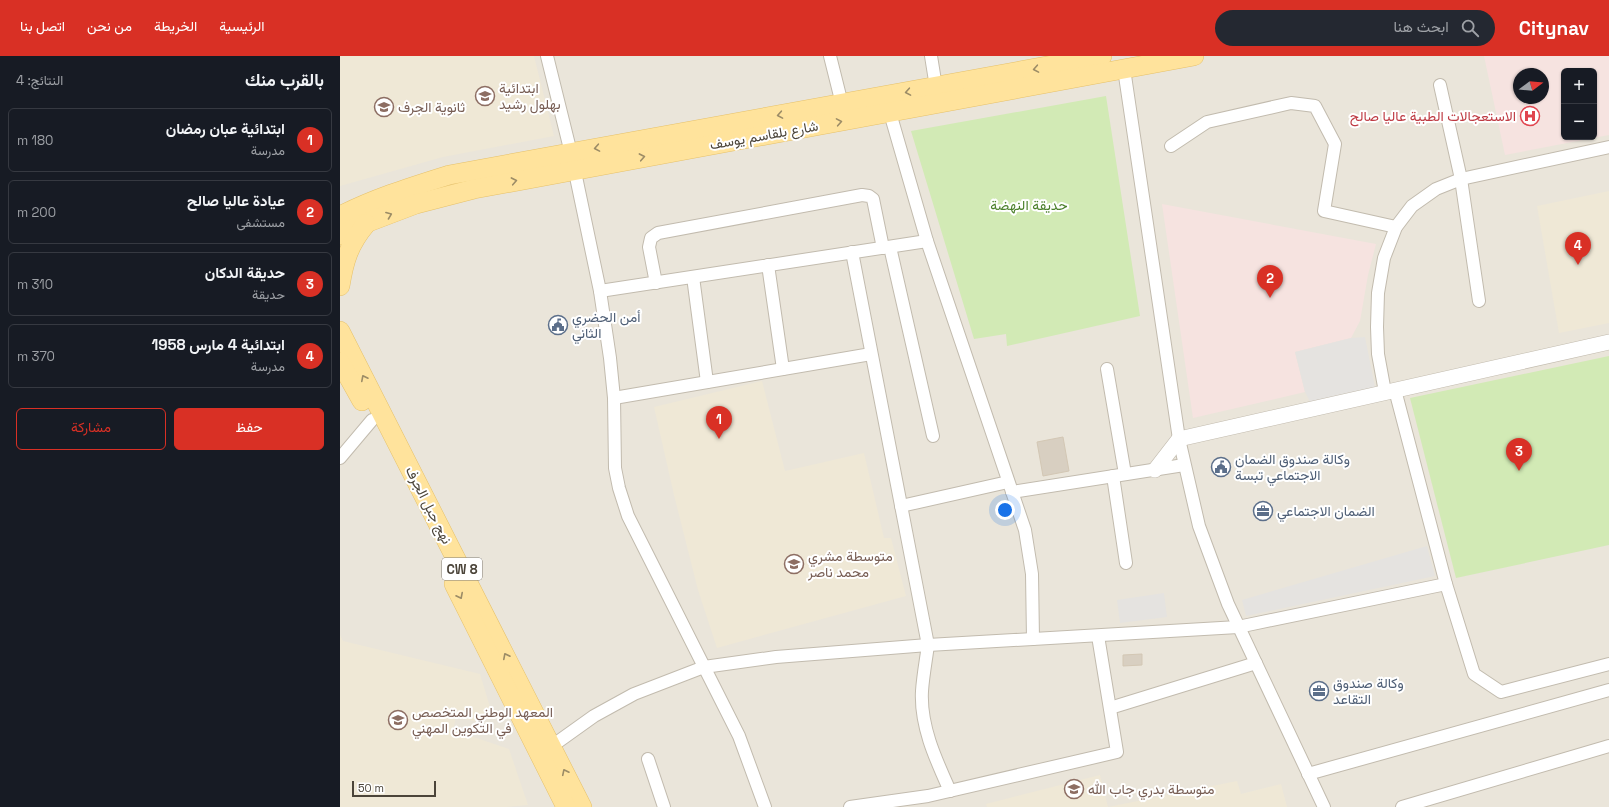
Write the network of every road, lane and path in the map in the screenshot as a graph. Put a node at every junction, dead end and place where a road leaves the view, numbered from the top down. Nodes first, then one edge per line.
1 (547, 56) edge
2 (830, 56) edge
3 (931, 56) edge
4 (1102, 56) edge
5 (1194, 56) edge
6 (1061, 60) edge
7 (1124, 69) junction
8 (1440, 85) dead end
9 (936, 87) junction
10 (842, 104) junction
11 (890, 113) junction
12 (1171, 146) dead end
13 (1609, 147) edge
14 (573, 161) junction
15 (1461, 178) junction
16 (340, 216) edge
17 (366, 223) junction
18 (1396, 226) junction
19 (340, 235) edge
20 (927, 242) junction
21 (887, 247) junction
22 (852, 252) junction
23 (768, 265) junction
24 (693, 277) junction
25 (656, 283) junction
26 (340, 286) edge
27 (600, 291) junction
28 (1479, 301) dead end
29 (340, 332) edge
30 (1609, 342) edge
31 (871, 354) junction
32 (340, 362) edge
33 (783, 369) junction
34 (1107, 369) dead end
35 (707, 382) junction
36 (1390, 391) junction
37 (614, 398) junction
38 (372, 420) junction
39 (933, 436) dead end
40 (1179, 439) junction
41 (342, 451) edge
42 (1184, 465) junction
43 (1155, 470) junction
44 (1125, 474) junction
45 (1113, 476) junction
46 (1010, 487) junction
47 (901, 506) junction
48 (1126, 563) dead end
49 (1446, 584) junction
50 (1238, 627) junction
51 (1098, 636) junction
52 (1033, 639) junction
53 (928, 645) junction
54 (1256, 663) junction
55 (1609, 664) edge
56 (704, 667) junction
57 (1609, 690) edge
58 (1110, 708) junction
59 (552, 746) junction
60 (1609, 746) edge
61 (648, 759) dead end
62 (1308, 774) junction
63 (950, 791) junction
64 (886, 805) edge
65 (566, 807) edge
66 (582, 807) edge
67 (664, 807) edge
68 (765, 807) edge
69 (850, 807) edge
70 (1324, 807) edge
71 (1402, 807) edge

1 - 14 street
2 - 10 street
3 - 9 street
4 - 6 main road, شارع بلقاسم يوسف
5 - 7 main road, شارع بلقاسم يوسف
6 -> 9 main road, شارع بلقاسم يوسف
7 - 11 main road, شارع بلقاسم يوسف
7 - 40 street
8 - 15 street
9 -> 10 main road, شارع بلقاسم يوسف
10 -> 14 main road, شارع بلقاسم يوسف
14 -> 11 main road, شارع بلقاسم يوسف
11 - 20 street
12 - 18 street
13 - 15 street
14 - 16 main road, شارع بلقاسم يوسف
17 -> 14 main road, شارع بلقاسم يوسف
14 - 27 street
15 - 18 street
15 - 28 street
17 - 19 main road, شارع بلقاسم يوسف
17 - 26 main road
18 - 36 street
20 - 21 street
20 - 46 street
21 - 22 street
21 - 25 street
21 - 39 street
22 - 23 street
22 - 31 street
23 - 24 street
23 - 33 street
24 - 25 street
24 - 35 street
25 - 27 street
27 - 37 street
59 -> 29 main road, نهج جبل الجرف / CW 8
30 - 36 street
31 - 33 street
31 - 47 street
32 - 38 main road, نهج جبل الجرف / CW 8
33 - 35 street
34 - 44 street
35 - 37 street
36 - 40 street
36 - 49 street
37 - 56 street
38 - 41 street
38 -> 65 main road, نهج جبل الجرف / CW 8
40 - 42 street
40 - 43 street
42 - 43 street
42 - 50 street
43 - 44 street
44 - 45 street
45 - 46 street
45 - 48 street
46 - 47 street
46 - 52 street
47 - 53 street
49 - 50 street
49 - 55 street
50 - 51 street
50 - 54 street
51 - 52 street
51 - 58 street
52 - 53 street
53 - 56 street
53 - 63 street
54 - 58 street
54 - 62 street
56 - 59 street
56 - 68 street
57 - 62 street
58 - 63 street
66 -> 59 main road, نهج جبل الجرف / CW 8
60 - 71 street
61 - 67 street
62 - 70 street
63 - 64 street
64 - 69 street

